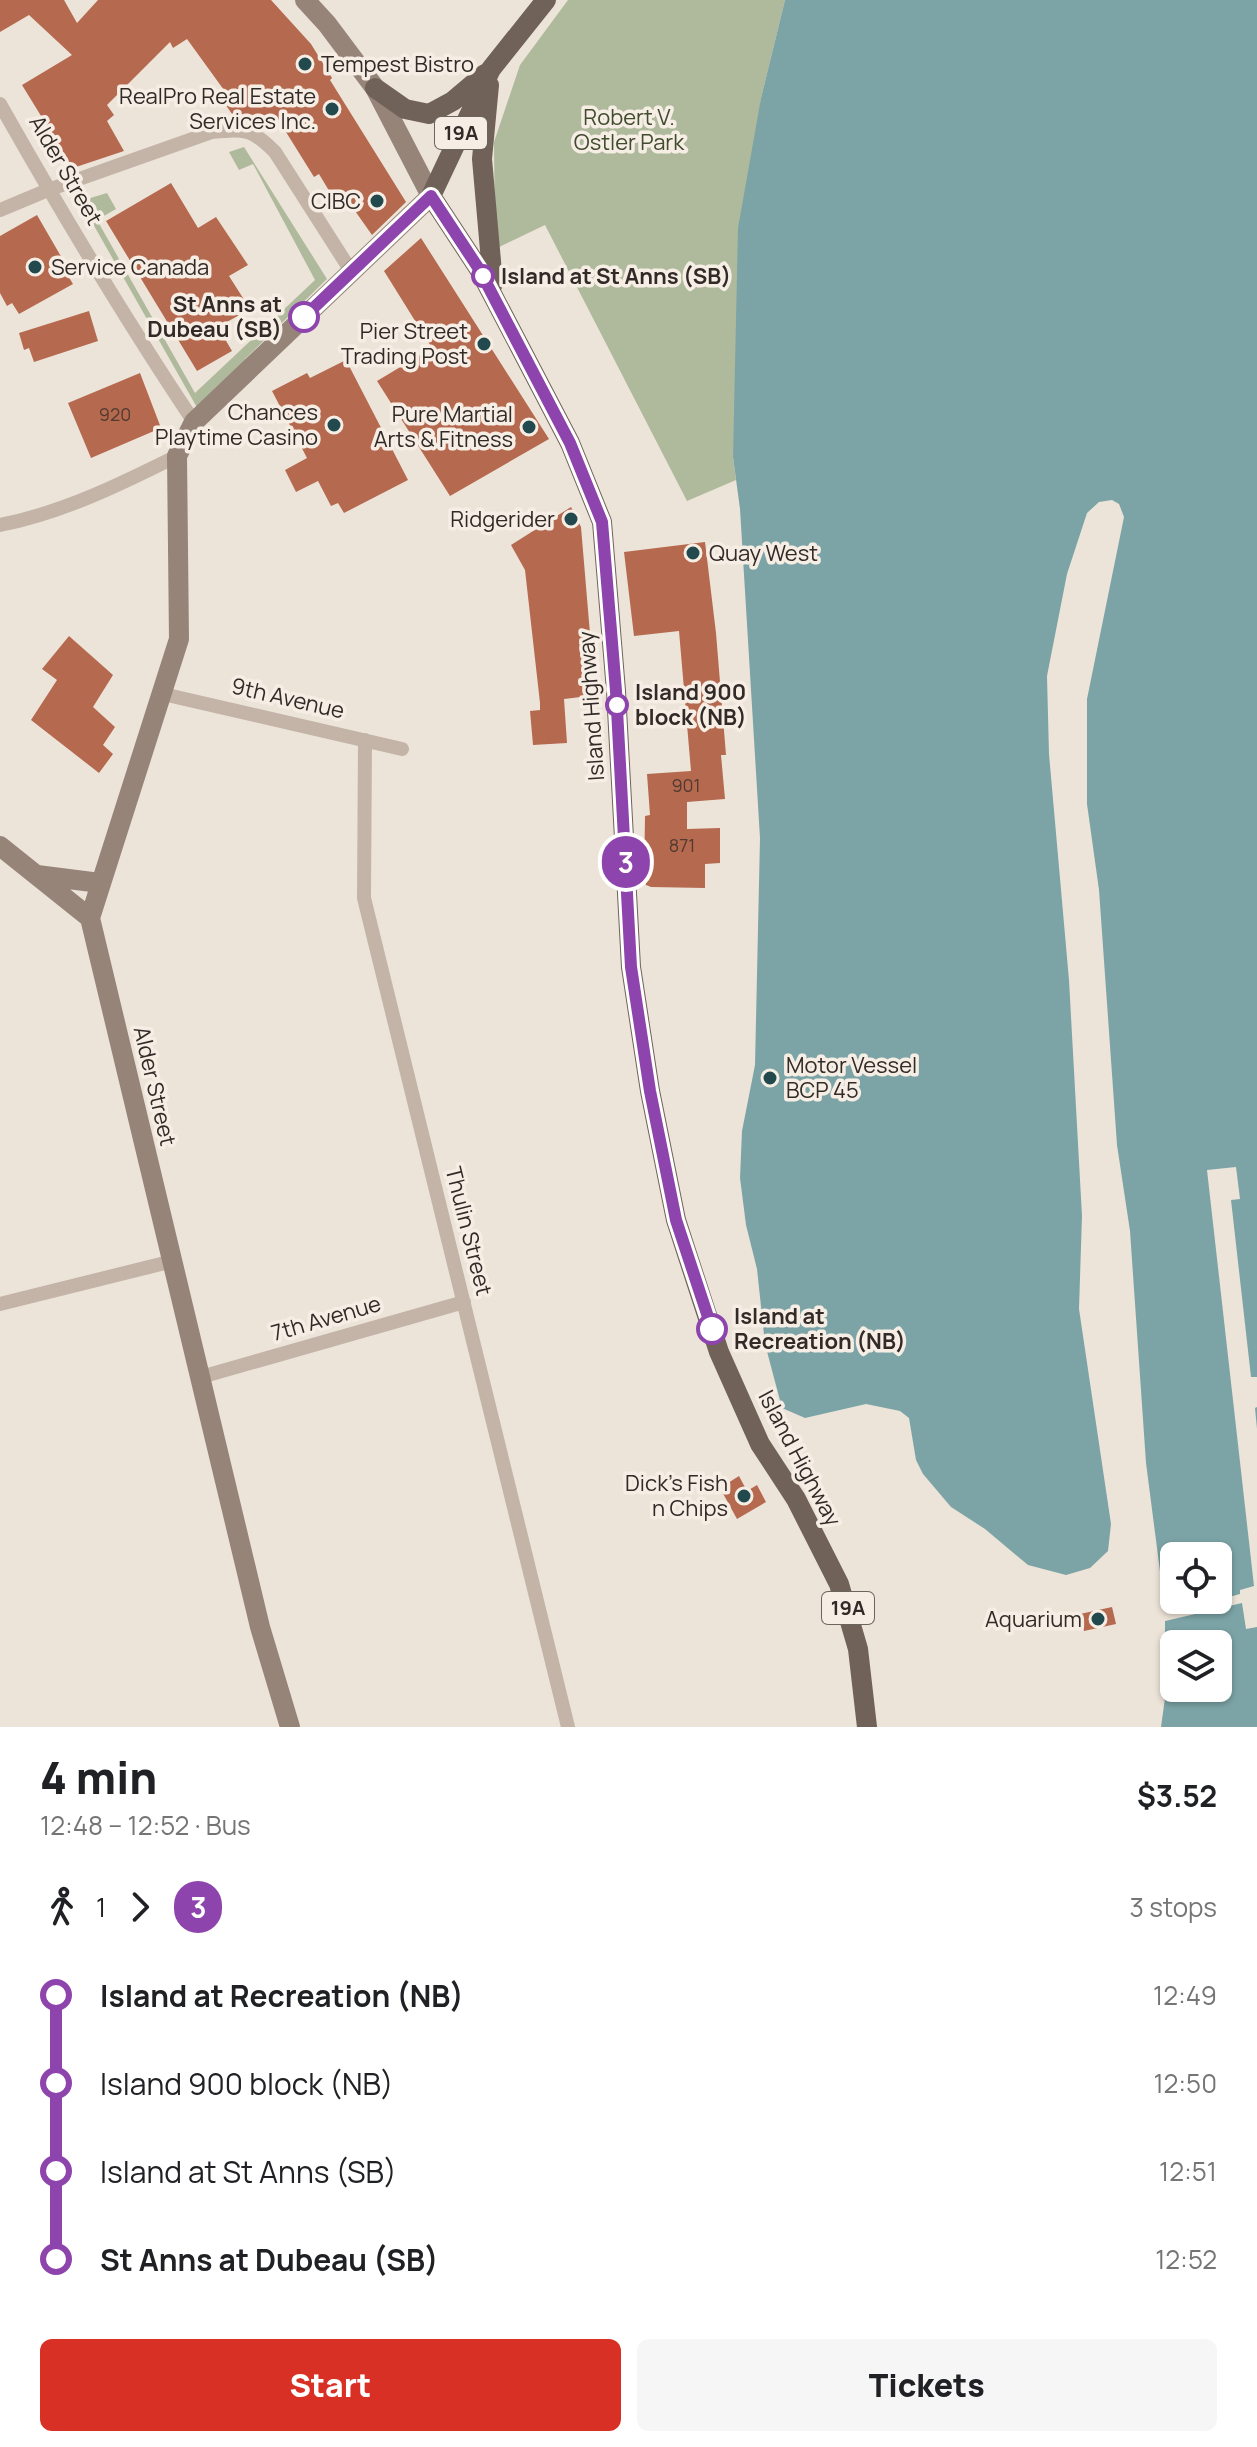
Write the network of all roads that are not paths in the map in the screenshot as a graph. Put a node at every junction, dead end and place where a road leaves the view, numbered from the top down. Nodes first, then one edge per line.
1 (305, 0) edge
2 (546, 0) edge
3 (491, 69) junction
4 (375, 88) junction
5 (0, 104) edge
6 (48, 190) junction
7 (431, 196) junction
8 (0, 210) edge
9 (351, 271) junction
10 (495, 300) junction
11 (194, 422) junction
12 (177, 456) junction
13 (0, 525) edge
14 (163, 694) junction
15 (365, 740) junction
16 (402, 749) dead end
17 (0, 846) edge
18 (37, 875) junction
19 (100, 883) junction
20 (90, 918) junction
21 (173, 1261) junction
22 (464, 1302) junction
23 (0, 1304) edge
24 (201, 1377) junction
25 (290, 1727) edge
26 (568, 1727) edge
27 (867, 1727) edge

1 - 4 street
2 - 3 main road, 19A
3 - 4 main road
3 - 7 main road, 19A
3 - 10 main road
4 - 7 street
5 - 6 street, Alder Street
6 - 8 street
6 - 9 street
6 - 11 street, Alder Street
7 - 9 street
7 - 10 main road, Island Highway / 19A
9 - 11 street
10 - 27 main road, Island Highway / 19A
11 - 12 street
12 - 13 street
12 - 14 street, Alder Street
14 - 15 street, 9th Avenue
14 - 19 street, Alder Street
15 - 16 street, 9th Avenue
15 - 22 street, Thulin Street
17 - 18 street
18 - 19 street
18 - 20 street
19 - 20 street, Alder Street
20 - 21 street, Alder Street
21 - 23 street
21 - 24 street, Alder Street
22 - 24 street, 7th Avenue
22 - 26 street, Thulin Street
24 - 25 street, Alder Street

